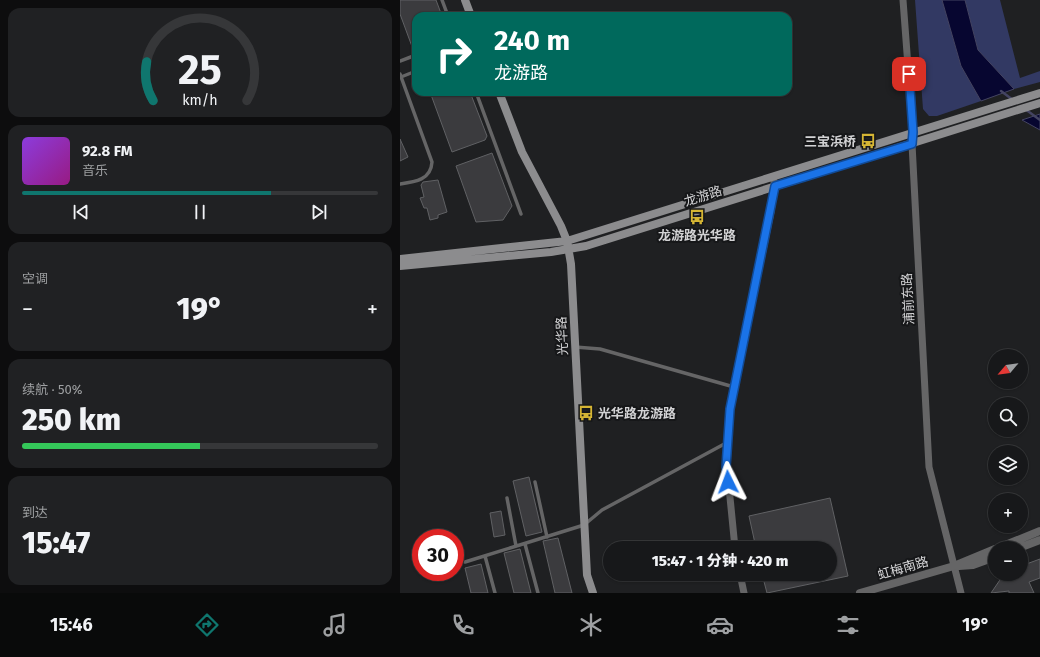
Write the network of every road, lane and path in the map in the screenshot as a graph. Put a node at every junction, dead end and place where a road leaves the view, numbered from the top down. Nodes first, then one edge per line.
1 (442, 0) edge
2 (464, 0) edge
3 (903, 0) edge
4 (446, 12) edge
5 (469, 12) edge
6 (412, 56) edge
7 (400, 61) edge
8 (412, 72) edge
9 (400, 75) edge
10 (1040, 93) edge
11 (477, 96) edge
12 (501, 96) edge
13 (1037, 104) edge
14 (913, 132) junction
15 (912, 144) junction
16 (773, 177) junction
17 (400, 184) edge
18 (775, 186) junction
19 (521, 214) dead end
20 (567, 241) junction
21 (568, 250) junction
22 (400, 259) edge
23 (400, 266) edge
24 (575, 347) junction
25 (734, 387) junction
26 (728, 442) junction
27 (535, 482) dead end
28 (507, 498) dead end
29 (584, 525) junction
30 (1040, 531) edge
31 (547, 537) junction
32 (1040, 540) edge
33 (734, 541) edge
34 (1015, 541) edge
35 (525, 544) junction
36 (1028, 545) edge
37 (516, 546) junction
38 (988, 552) edge
39 (485, 556) junction
40 (988, 560) edge
41 (465, 562) dead end
42 (954, 566) junction
43 (741, 581) edge
44 (495, 593) edge
45 (538, 593) edge
46 (593, 593) edge
47 (744, 593) edge
48 (860, 593) edge
49 (961, 593) edge

1 - 4 lane
2 - 5 main road
3 - 14 street, 浦前东路
6 - 7 lane
8 - 9 lane
9 - 17 lane
10 - 14 main road, 龙游路
11 - 19 lane
12 - 20 main road, 光华路
13 - 15 main road, 龙游路
14 - 15 street, 浦前东路
14 - 16 main road, 龙游路
15 - 18 main road, 龙游路
15 - 42 street, 浦前东路
16 - 18 street
16 - 20 main road, 龙游路
18 - 21 main road, 龙游路
18 - 25 street
20 - 21 main road, 光华路
20 - 22 main road, 龙游路
21 - 23 main road, 龙游路
21 - 24 main road, 光华路
24 - 25 lane
24 - 29 main road, 光华路
25 - 26 street
26 - 29 lane
26 - 33 street
27 - 31 lane
28 - 37 lane
29 - 31 lane
29 - 46 main road, 光华路
30 - 34 street
31 - 35 lane
32 - 36 street
35 - 37 lane
35 - 45 lane
37 - 39 lane
38 - 42 street, 虹梅南路
39 - 41 lane
39 - 44 lane
40 - 42 street, 虹梅南路
42 - 48 street, 虹梅南路
42 - 49 street, 浦前东路
43 - 47 street

